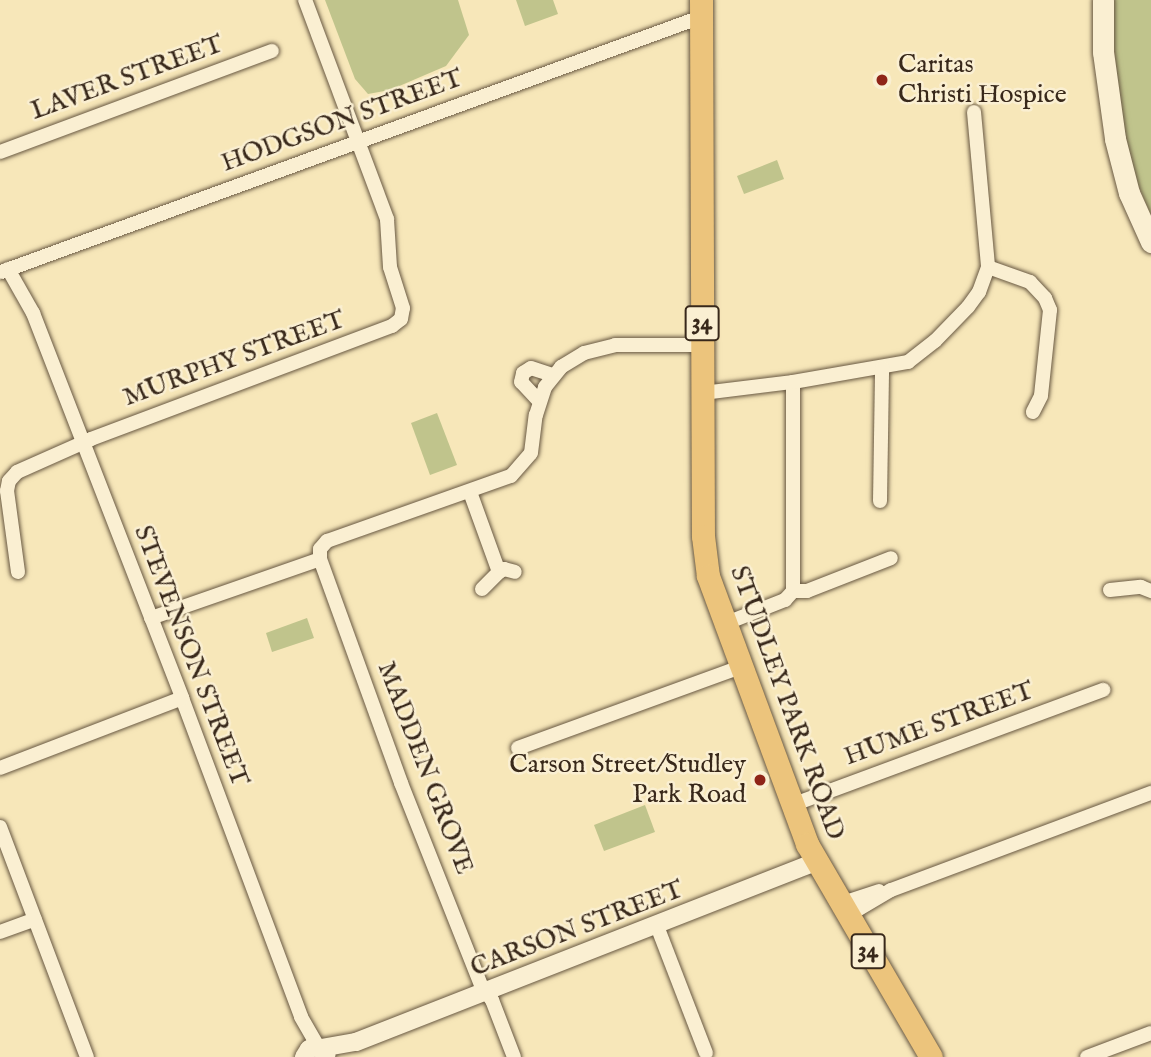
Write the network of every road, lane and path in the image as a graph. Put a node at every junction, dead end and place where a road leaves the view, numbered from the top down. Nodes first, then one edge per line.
1 (305, 0) edge
2 (1102, 0) edge
3 (701, 8) edge
4 (272, 51) dead end
5 (974, 112) dead end
6 (359, 141) junction
7 (0, 152) edge
8 (1151, 242) edge
9 (988, 267) junction
10 (10, 268) edge
11 (702, 345) junction
12 (883, 368) junction
13 (553, 375) junction
14 (793, 382) junction
15 (703, 393) junction
16 (539, 401) junction
17 (1033, 412) dead end
18 (83, 443) junction
19 (470, 492) junction
20 (880, 501) dead end
21 (891, 558) dead end
22 (320, 559) junction
23 (18, 572) dead end
24 (499, 572) junction
25 (515, 572) dead end
26 (482, 589) dead end
27 (1110, 590) dead end
28 (793, 591) junction
29 (1151, 591) edge
30 (151, 618) junction
31 (724, 624) junction
32 (740, 667) junction
33 (1103, 690) dead end
34 (182, 698) junction
35 (518, 748) dead end
36 (0, 768) edge
37 (1151, 793) edge
38 (792, 805) junction
39 (0, 827) edge
40 (816, 862) junction
41 (844, 910) junction
42 (35, 919) junction
43 (657, 926) junction
44 (0, 932) edge
45 (486, 992) junction
46 (1151, 1033) edge
47 (315, 1053) edge
48 (706, 1053) dead end
49 (87, 1057) edge
50 (514, 1057) edge
51 (931, 1057) edge
52 (1087, 1057) edge

1 - 6 street
2 - 8 main road
3 - 6 street, HODGSON STREET
3 - 11 main road, STUDLEY PARK ROAD / 34
4 - 7 street, LAVER STREET
5 - 9 street
6 - 10 street, HODGSON STREET
6 - 18 street, MURPHY STREET
9 - 12 street
9 - 17 street
10 - 18 street, STEVENSON STREET
11 - 13 street
11 - 15 main road, STUDLEY PARK ROAD / 34
12 - 14 street
12 - 20 street
13 - 16 street
13 - 16 street
14 - 15 street
14 - 28 street
15 - 31 main road, STUDLEY PARK ROAD / 34
16 - 19 street
18 - 23 street, MURPHY STREET
18 - 30 street, STEVENSON STREET
19 - 22 street
19 - 24 street
21 - 28 street
22 - 30 street
22 - 45 street, MADDEN GROVE
24 - 25 street
24 - 26 street
27 - 29 street
28 - 31 street
30 - 34 street, STEVENSON STREET
31 - 32 main road, STUDLEY PARK ROAD / 34
32 - 35 street
32 - 38 main road, STUDLEY PARK ROAD / 34
33 - 38 street, HUME STREET
34 - 36 street
34 - 47 street, STEVENSON STREET
37 - 41 street
38 - 40 main road, STUDLEY PARK ROAD / 34
39 - 42 street
40 - 41 main road, STUDLEY PARK ROAD / 34
40 - 43 street, CARSON STREET
41 - 51 main road, STUDLEY PARK ROAD / 34
42 - 44 street
42 - 49 street
43 - 45 street, CARSON STREET
43 - 48 street
45 - 47 street, CARSON STREET
45 - 50 street, MADDEN GROVE
46 - 52 street

